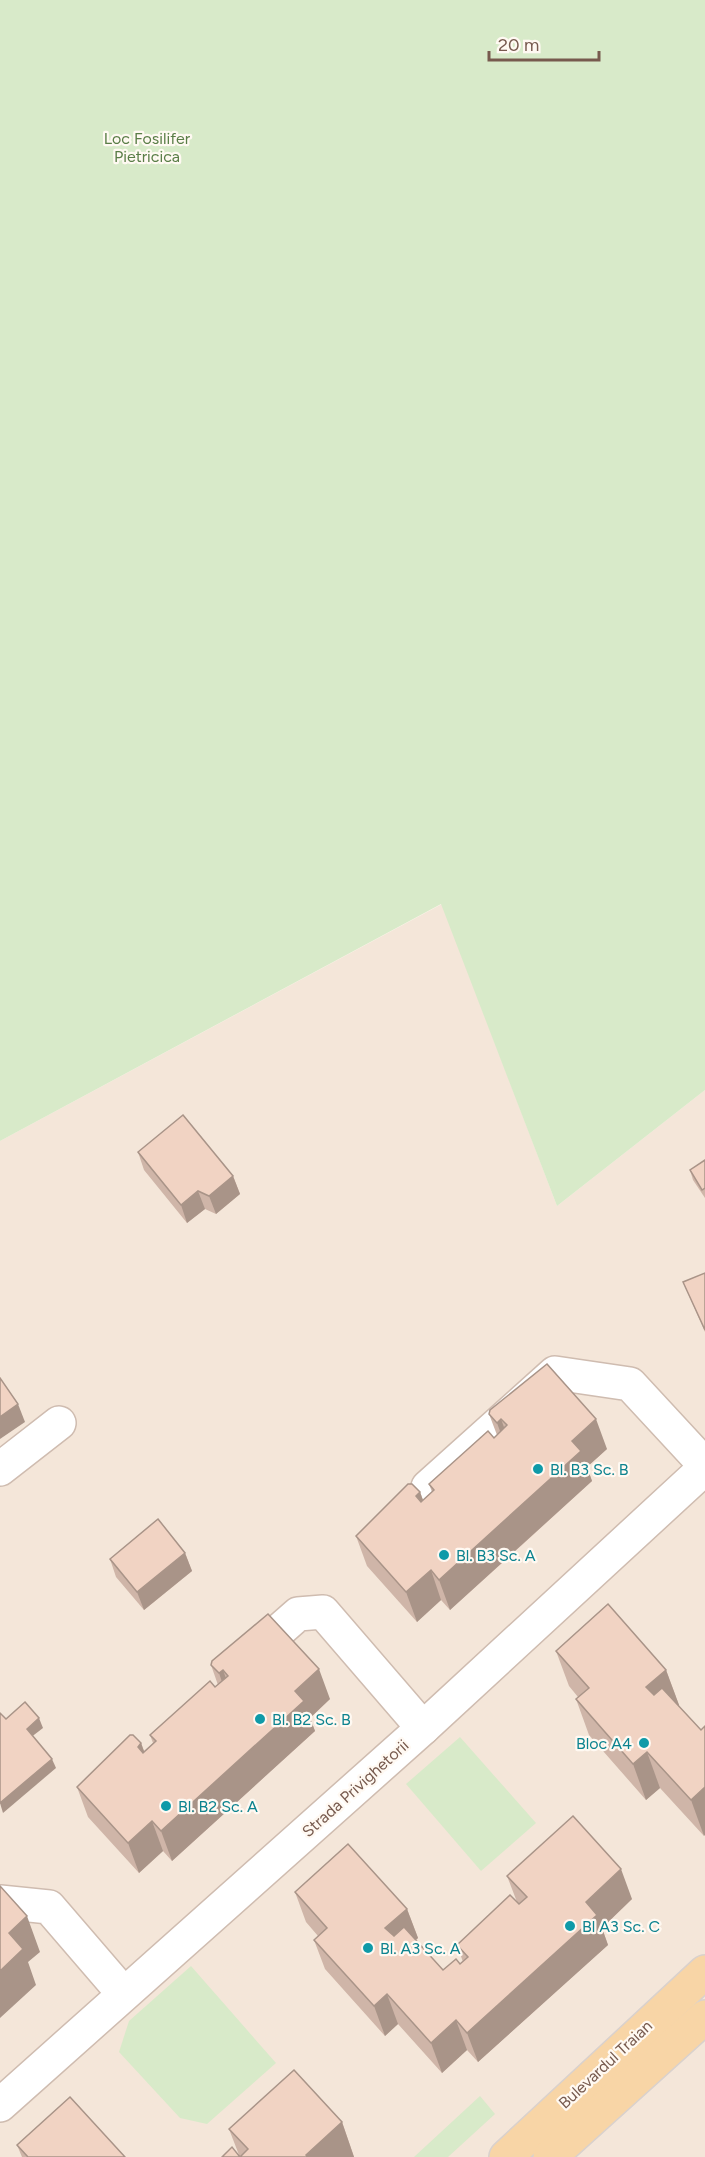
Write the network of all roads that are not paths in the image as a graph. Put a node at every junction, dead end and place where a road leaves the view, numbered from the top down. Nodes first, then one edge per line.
1 (59, 1423) dead end
2 (705, 1466) edge
3 (0, 1469) edge
4 (428, 1487) edge
5 (222, 1681) edge
6 (423, 1728) junction
7 (0, 1902) edge
8 (705, 1972) edge
9 (123, 1993) junction
10 (705, 2017) edge
11 (0, 2105) edge
12 (506, 2157) edge
13 (550, 2157) edge

1 - 3 street
2 - 4 street
2 - 6 street, Strada Privighetorii
5 - 6 street
6 - 9 street, Strada Privighetorii
7 - 9 street
8 - 12 main road, Bulevardul Traian
9 - 11 street, Strada Privighetorii
10 - 13 main road, Bulevardul Traian

